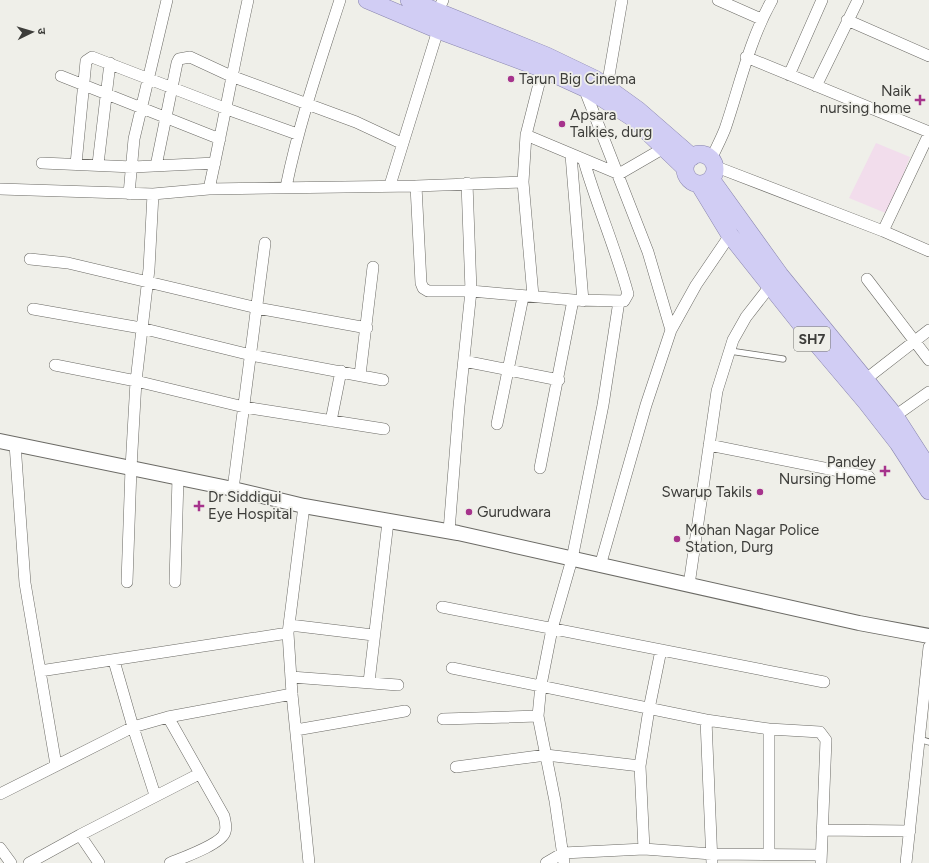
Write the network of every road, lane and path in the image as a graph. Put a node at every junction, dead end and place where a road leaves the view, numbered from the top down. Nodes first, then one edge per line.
1 (167, 0) edge
2 (248, 0) edge
3 (340, 0) edge
4 (367, 0) edge
5 (409, 0) edge
6 (622, 0) edge
7 (718, 0) edge
8 (772, 0) edge
9 (822, 0) edge
10 (858, 0) edge
11 (441, 6) edge
12 (762, 19) junction
13 (847, 20) junction
14 (438, 30) junction
15 (929, 56) edge
16 (746, 57) junction
17 (110, 63) junction
18 (545, 63) junction
19 (789, 75) junction
20 (61, 76) dead end
21 (231, 76) junction
22 (147, 78) junction
23 (83, 85) junction
24 (816, 86) junction
25 (608, 87) junction
26 (172, 88) junction
27 (584, 88) junction
28 (106, 94) junction
29 (306, 102) junction
30 (141, 108) junction
31 (227, 110) junction
32 (166, 118) junction
33 (929, 133) edge
34 (297, 134) junction
35 (526, 135) junction
36 (220, 139) junction
37 (402, 142) junction
38 (670, 145) junction
39 (571, 155) junction
40 (584, 161) junction
41 (688, 162) junction
42 (42, 163) dead end
43 (215, 163) junction
44 (76, 164) junction
45 (98, 164) junction
46 (156, 166) junction
47 (133, 167) junction
48 (709, 172) junction
49 (619, 174) junction
50 (523, 182) junction
51 (467, 183) junction
52 (390, 185) junction
53 (416, 186) junction
54 (286, 187) junction
55 (0, 189) edge
56 (209, 189) junction
57 (130, 194) junction
58 (153, 194) junction
59 (883, 231) junction
60 (730, 235) junction
61 (265, 243) dead end
62 (929, 251) edge
63 (30, 259) dead end
64 (373, 267) dead end
65 (867, 279) dead end
66 (775, 280) junction
67 (147, 283) junction
68 (471, 291) junction
69 (528, 296) junction
70 (578, 301) junction
71 (620, 301) junction
72 (257, 308) junction
73 (33, 309) dead end
74 (141, 328) junction
75 (367, 328) junction
76 (671, 330) junction
77 (929, 330) edge
78 (914, 342) junction
79 (730, 351) junction
80 (251, 355) junction
81 (783, 360) dead end
82 (929, 360) edge
83 (464, 361) junction
84 (55, 366) dead end
85 (509, 370) junction
86 (341, 371) junction
87 (360, 375) junction
88 (866, 379) junction
89 (383, 380) dead end
90 (559, 380) junction
91 (136, 381) junction
92 (929, 392) edge
93 (244, 407) junction
94 (895, 416) junction
95 (331, 421) junction
96 (497, 424) dead end
97 (384, 429) dead end
98 (0, 441) edge
99 (15, 444) junction
100 (709, 444) junction
101 (927, 459) edge
102 (131, 468) junction
103 (540, 468) dead end
104 (869, 477) dead end
105 (178, 478) junction
106 (233, 489) junction
107 (929, 491) edge
108 (304, 506) junction
109 (388, 522) junction
110 (449, 531) junction
111 (572, 559) junction
112 (600, 566) junction
113 (127, 582) dead end
114 (175, 582) dead end
115 (689, 585) junction
116 (442, 607) dead end
117 (552, 628) junction
118 (289, 629) junction
119 (373, 635) junction
120 (929, 636) edge
121 (929, 647) edge
122 (661, 650) junction
123 (114, 661) junction
124 (452, 668) dead end
125 (40, 671) junction
126 (291, 677) junction
127 (368, 682) junction
128 (824, 682) dead end
129 (398, 685) dead end
130 (541, 685) junction
131 (292, 694) junction
132 (648, 708) junction
133 (405, 711) dead end
134 (538, 716) junction
135 (168, 717) junction
136 (443, 719) dead end
137 (706, 720) junction
138 (133, 727) junction
139 (769, 729) junction
140 (296, 730) junction
141 (924, 741) edge
142 (546, 754) junction
143 (56, 765) junction
144 (640, 766) junction
145 (456, 767) dead end
146 (199, 774) junction
147 (0, 794) edge
148 (155, 795) junction
149 (822, 830) junction
150 (910, 831) junction
151 (80, 835) junction
152 (0, 848) edge
153 (644, 849) junction
154 (770, 853) junction
155 (564, 858) edge
156 (712, 858) edge
157 (821, 859) edge
158 (11, 863) edge
159 (29, 863) edge
160 (99, 863) edge
161 (170, 863) edge
162 (309, 863) edge
163 (546, 863) edge
164 (906, 863) edge

1 - 22 street
2 - 21 street
3 - 29 street
4 - 14 main road, SH7
5 - 11 main road, SH7
6 - 25 street
7 - 12 street
8 - 12 street
9 - 19 street
10 - 13 street
11 - 14 street
11 - 18 main road, SH7
12 - 16 street
13 - 15 street
13 - 24 street
14 - 18 main road, SH7
14 - 37 street
16 - 19 street
16 - 48 street
17 - 22 street
17 - 23 street
17 - 28 street
18 - 25 main road, SH7
18 - 27 main road, SH7
18 - 35 street
19 - 24 street
20 - 23 street
21 - 26 street
21 - 29 street
21 - 31 street
22 - 26 street
22 - 30 street
23 - 28 street
23 - 44 street
24 - 33 street
25 - 38 main road, SH7
26 - 31 street
26 - 32 street
27 - 38 main road, SH7
27 - 49 street
28 - 30 street
28 - 45 street
29 - 34 street
29 - 37 street
30 - 32 street
30 - 47 street
31 - 34 street
31 - 36 street
32 - 36 street
32 - 46 street
33 - 59 street
34 - 54 street
35 - 39 street
35 - 50 street
36 - 43 street
37 - 52 street
38 - 41 main road, SH7
38 - 49 street
39 - 40 street
39 - 70 street
40 - 49 street
40 - 71 street
41 - 48 main road
41 - 48 main road, SH7
42 - 44 street
43 - 46 street
43 - 56 street
44 - 45 street
45 - 47 street
46 - 47 street
47 - 57 street
48 - 59 street
48 - 60 main road, SH7
48 - 66 main road, SH7
49 - 76 street
50 - 51 street
50 - 69 street
51 - 53 street
51 - 68 street
52 - 53 street
52 - 54 street
53 - 68 street
54 - 56 street
55 - 57 street
56 - 58 street
57 - 58 street
58 - 67 street
59 - 62 street
60 - 66 main road, SH7
60 - 76 street
61 - 72 street
63 - 67 street
64 - 75 street
65 - 78 street
66 - 79 street
66 - 88 main road, SH7
66 - 107 main road, SH7
67 - 72 street
67 - 74 street
68 - 69 street
68 - 83 street
69 - 70 street
69 - 85 street
70 - 71 street
70 - 90 street
71 - 111 street
72 - 75 street
72 - 80 street
73 - 74 street
74 - 80 street
74 - 91 street
75 - 87 street
76 - 112 street
77 - 78 street
78 - 82 street
78 - 88 street
79 - 81 lane
79 - 100 street
80 - 86 street
80 - 93 street
83 - 85 street
83 - 110 street
84 - 91 street
85 - 90 street
85 - 96 street
86 - 87 street
86 - 95 street
87 - 89 street
88 - 94 main road, SH7
90 - 103 street
91 - 93 street
91 - 102 street
92 - 94 street
93 - 95 street
93 - 106 street
94 - 101 main road, SH7
95 - 97 street
98 - 99 street
99 - 102 street
99 - 125 street
100 - 104 street
100 - 115 street
102 - 105 street
102 - 113 street
105 - 106 street
105 - 114 street
106 - 108 street
108 - 109 street
108 - 118 street
109 - 110 street
109 - 119 street
110 - 111 street
111 - 112 street
111 - 117 street
112 - 115 street
115 - 120 street
116 - 117 street
117 - 122 street
117 - 130 street
118 - 119 street
118 - 123 street
118 - 126 street
119 - 127 street
121 - 141 street
122 - 128 street
122 - 132 street
123 - 125 street
123 - 138 street
124 - 130 street
125 - 143 street
126 - 127 street
126 - 131 street
127 - 129 street
130 - 132 street
130 - 134 street
131 - 135 street
131 - 140 street
132 - 137 street
132 - 144 street
133 - 140 street
134 - 136 street
134 - 142 street
135 - 138 street
135 - 146 street
137 - 139 street
137 - 156 street
138 - 143 street
138 - 148 street
139 - 149 street
139 - 154 street
140 - 162 street
141 - 150 street
142 - 144 street
142 - 145 street
142 - 155 street
143 - 147 street
144 - 153 street
146 - 148 street
146 - 161 street
148 - 151 street
149 - 150 street
149 - 157 street
150 - 164 street
151 - 159 street
151 - 160 street
152 - 158 street
153 - 155 street
153 - 156 street
154 - 156 street
154 - 157 street
155 - 163 street

